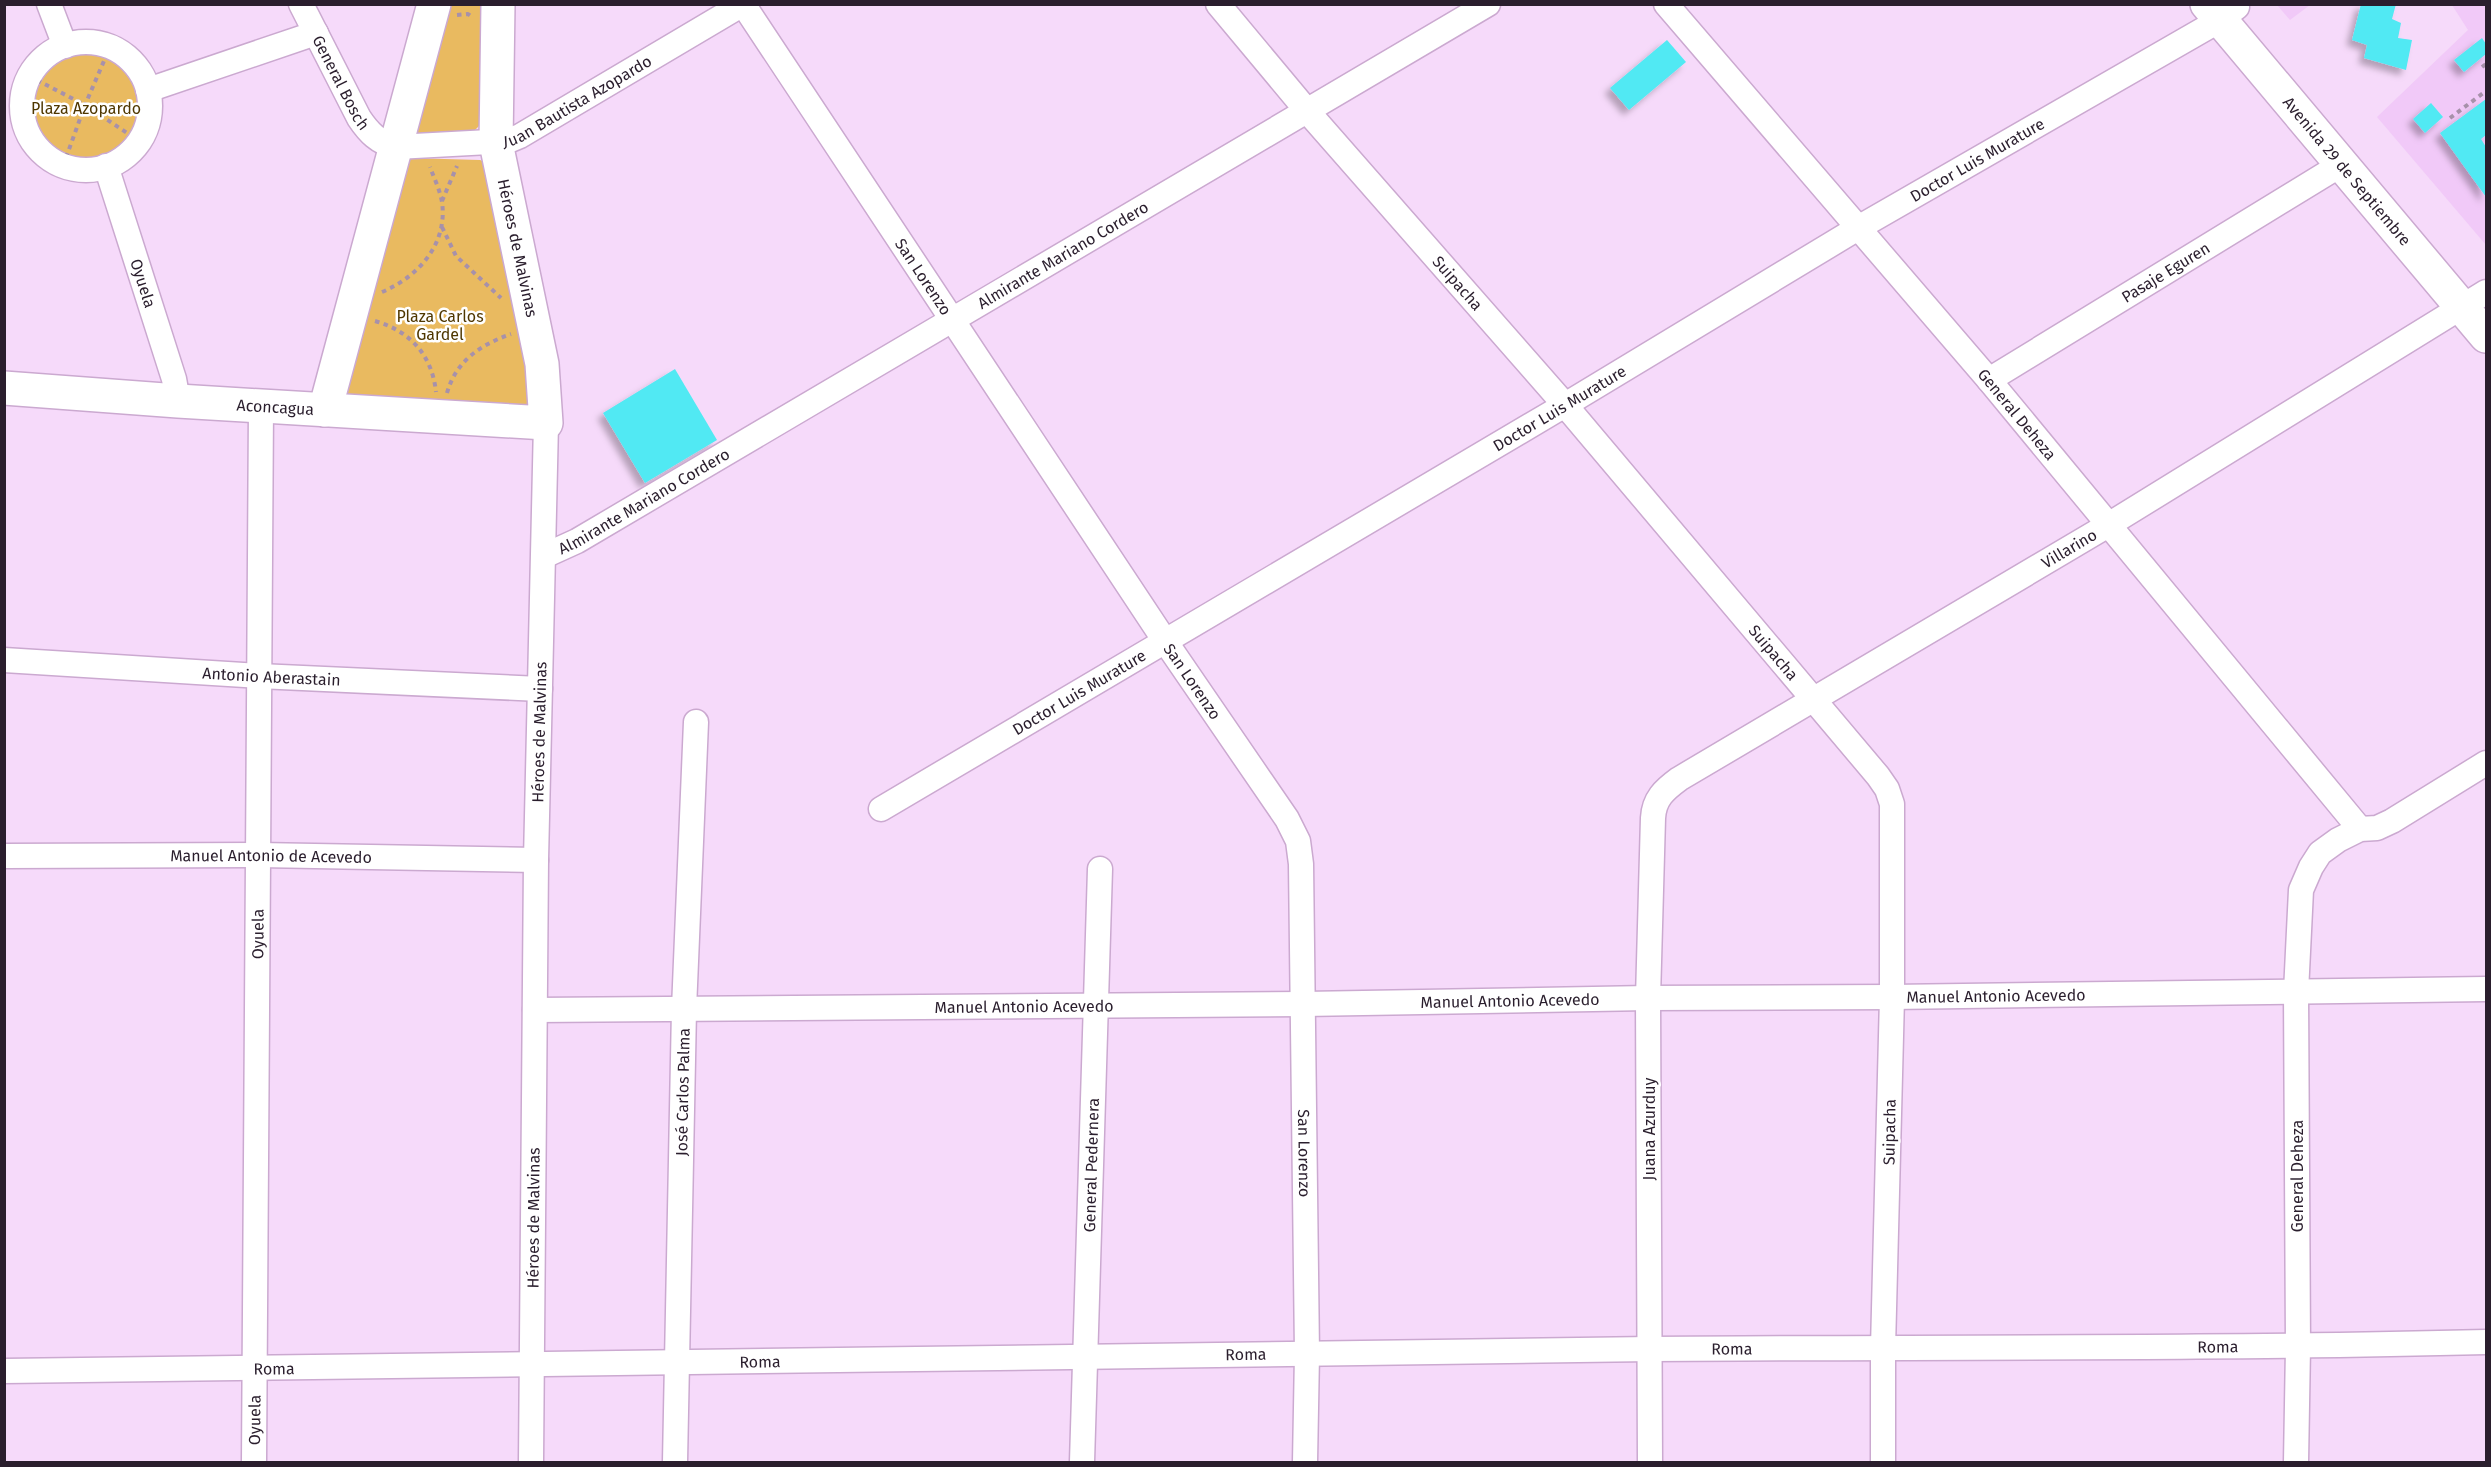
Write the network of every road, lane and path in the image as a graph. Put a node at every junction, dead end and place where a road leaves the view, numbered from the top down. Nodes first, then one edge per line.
1 (49, 4) edge
2 (302, 4) edge
3 (743, 4) edge
4 (1218, 4) edge
5 (1488, 4) edge
6 (1666, 4) edge
7 (2225, 9) edge
8 (444, 11) edge
9 (486, 11) edge
10 (316, 33) junction
11 (65, 46) junction
12 (110, 47) junction
13 (2487, 64) edge
14 (2482, 67) dead end
15 (29, 76) junction
16 (147, 90) junction
17 (2487, 91) edge
18 (85, 105) junction
19 (1308, 112) junction
20 (2450, 118) dead end
21 (14, 125) edge
22 (139, 141) junction
23 (496, 143) junction
24 (396, 147) junction
25 (2342, 164) junction
26 (63, 166) junction
27 (106, 166) junction
28 (430, 166) dead end
29 (457, 166) dead end
30 (442, 202) junction
31 (442, 226) junction
32 (1858, 228) junction
33 (2479, 301) edge
34 (353, 305) junction
35 (533, 319) junction
36 (952, 320) junction
37 (2487, 336) edge
38 (1989, 381) junction
39 (4, 388) edge
40 (177, 401) junction
41 (1565, 405) junction
42 (261, 407) junction
43 (325, 410) junction
44 (439, 417) junction
45 (546, 423) junction
46 (2110, 524) junction
47 (544, 556) junction
48 (1165, 640) junction
49 (4, 660) edge
50 (259, 676) junction
51 (540, 689) junction
52 (1813, 699) junction
53 (696, 722) dead end
54 (2487, 763) edge
55 (1659, 796) joint
56 (881, 809) dead end
57 (2360, 829) junction
58 (259, 855) junction
59 (4, 856) edge
60 (536, 860) junction
61 (1100, 869) dead end
62 (2487, 989) edge
63 (2296, 992) junction
64 (1892, 997) junction
65 (1648, 998) junction
66 (1304, 1005) junction
67 (1097, 1006) junction
68 (684, 1009) junction
69 (535, 1010) junction
70 (2487, 1342) edge
71 (2298, 1347) junction
72 (1883, 1348) junction
73 (1650, 1349) junction
74 (1306, 1354) junction
75 (1084, 1358) junction
76 (678, 1363) junction
77 (533, 1366) junction
78 (256, 1369) junction
79 (4, 1371) edge
80 (254, 1462) edge
81 (531, 1462) edge
82 (675, 1462) edge
83 (1082, 1462) edge
84 (1305, 1462) edge
85 (1650, 1462) edge
86 (1883, 1462) edge
87 (2296, 1462) edge

1 - 11 street
2 - 10 street, General Bosch
3 - 23 street, Juan Bautista Azopardo
3 - 36 street, San Lorenzo
4 - 19 street, Suipacha
5 - 19 street, Almirante Mariano Cordero
6 - 32 street, General Deheza
7 - 25 street, Avenida 29 de Septiembre
7 - 32 street, Doctor Luis Murature
7 - 33 street, Avenida 29 de Septiembre
8 - 9 path
8 - 24 street
9 - 23 street, Héroes de Malvinas
10 - 16 street
10 - 24 street, General Bosch
11 - 12 street
11 - 15 street
12 - 16 street
12 - 18 path
13 - 14 path
15 - 18 path
15 - 21 street
16 - 22 street
17 - 20 path
18 - 22 path
18 - 26 path
19 - 36 street, Almirante Mariano Cordero
19 - 41 street, Suipacha
21 - 26 street
22 - 27 street
23 - 24 street, Juan Bautista Azopardo
23 - 35 street, Héroes de Malvinas
24 - 34 street
25 - 33 street, Avenida 29 de Septiembre
25 - 38 street, Pasaje Eguren
26 - 27 street
27 - 40 street, Oyuela
28 - 30 path
29 - 30 path
30 - 31 path
31 - 34 path
31 - 35 path
32 - 38 street, General Deheza
32 - 41 street, Doctor Luis Murature
33 - 37 street, Avenida 29 de Septiembre
33 - 46 street, Villarino
34 - 43 street
34 - 44 path
35 - 44 path
35 - 45 street, Héroes de Malvinas
36 - 47 street, Almirante Mariano Cordero
36 - 48 street, San Lorenzo
38 - 46 street, General Deheza
39 - 40 street, Aconcagua
40 - 42 street, Aconcagua
41 - 48 street, Doctor Luis Murature
41 - 52 street, Suipacha
42 - 43 street, Aconcagua
42 - 50 street, Oyuela
43 - 44 street, Aconcagua
44 - 45 street, Aconcagua
45 - 47 street, Héroes de Malvinas
46 - 52 street, Villarino
46 - 57 street, General Deheza
47 - 51 street, Héroes de Malvinas
48 - 56 street, Doctor Luis Murature
48 - 66 street, San Lorenzo
49 - 50 street, Antonio Aberastain
50 - 51 street, Antonio Aberastain
50 - 58 street, Oyuela
51 - 60 street, Héroes de Malvinas
52 - 55 street, Villarino
52 - 64 street, Suipacha
53 - 68 street, José Carlos Palma
54 - 57 street
55 - 65 street, Juana Azurduy
57 - 63 street, General Deheza
58 - 59 street, Manuel Antonio de Acevedo
58 - 60 street, Manuel Antonio de Acevedo
58 - 78 street, Oyuela
60 - 69 street, Héroes de Malvinas
61 - 67 street, General Pedernera
62 - 63 street, Manuel Antonio Acevedo
63 - 64 street, Manuel Antonio Acevedo
63 - 71 street, General Deheza
64 - 65 street, Manuel Antonio Acevedo
64 - 72 street, Suipacha
65 - 66 street, Manuel Antonio Acevedo
65 - 73 street, Juana Azurduy
66 - 67 street, Manuel Antonio Acevedo
66 - 74 street, San Lorenzo
67 - 68 street, Manuel Antonio Acevedo
67 - 75 street, General Pedernera
68 - 69 street, Manuel Antonio Acevedo
68 - 76 street, José Carlos Palma
69 - 77 street, Héroes de Malvinas
70 - 71 street, Roma
71 - 72 street, Roma
71 - 87 street, General Deheza
72 - 73 street, Roma
72 - 86 street, Suipacha
73 - 74 street, Roma
73 - 85 street, Juana Azurduy
74 - 75 street, Roma
74 - 84 street, San Lorenzo
75 - 76 street, Roma
75 - 83 street, General Pedernera
76 - 77 street, Roma
76 - 82 street, José Carlos Palma
77 - 78 street, Roma
77 - 81 street, Héroes de Malvinas
78 - 79 street, Roma
78 - 80 street, Oyuela

